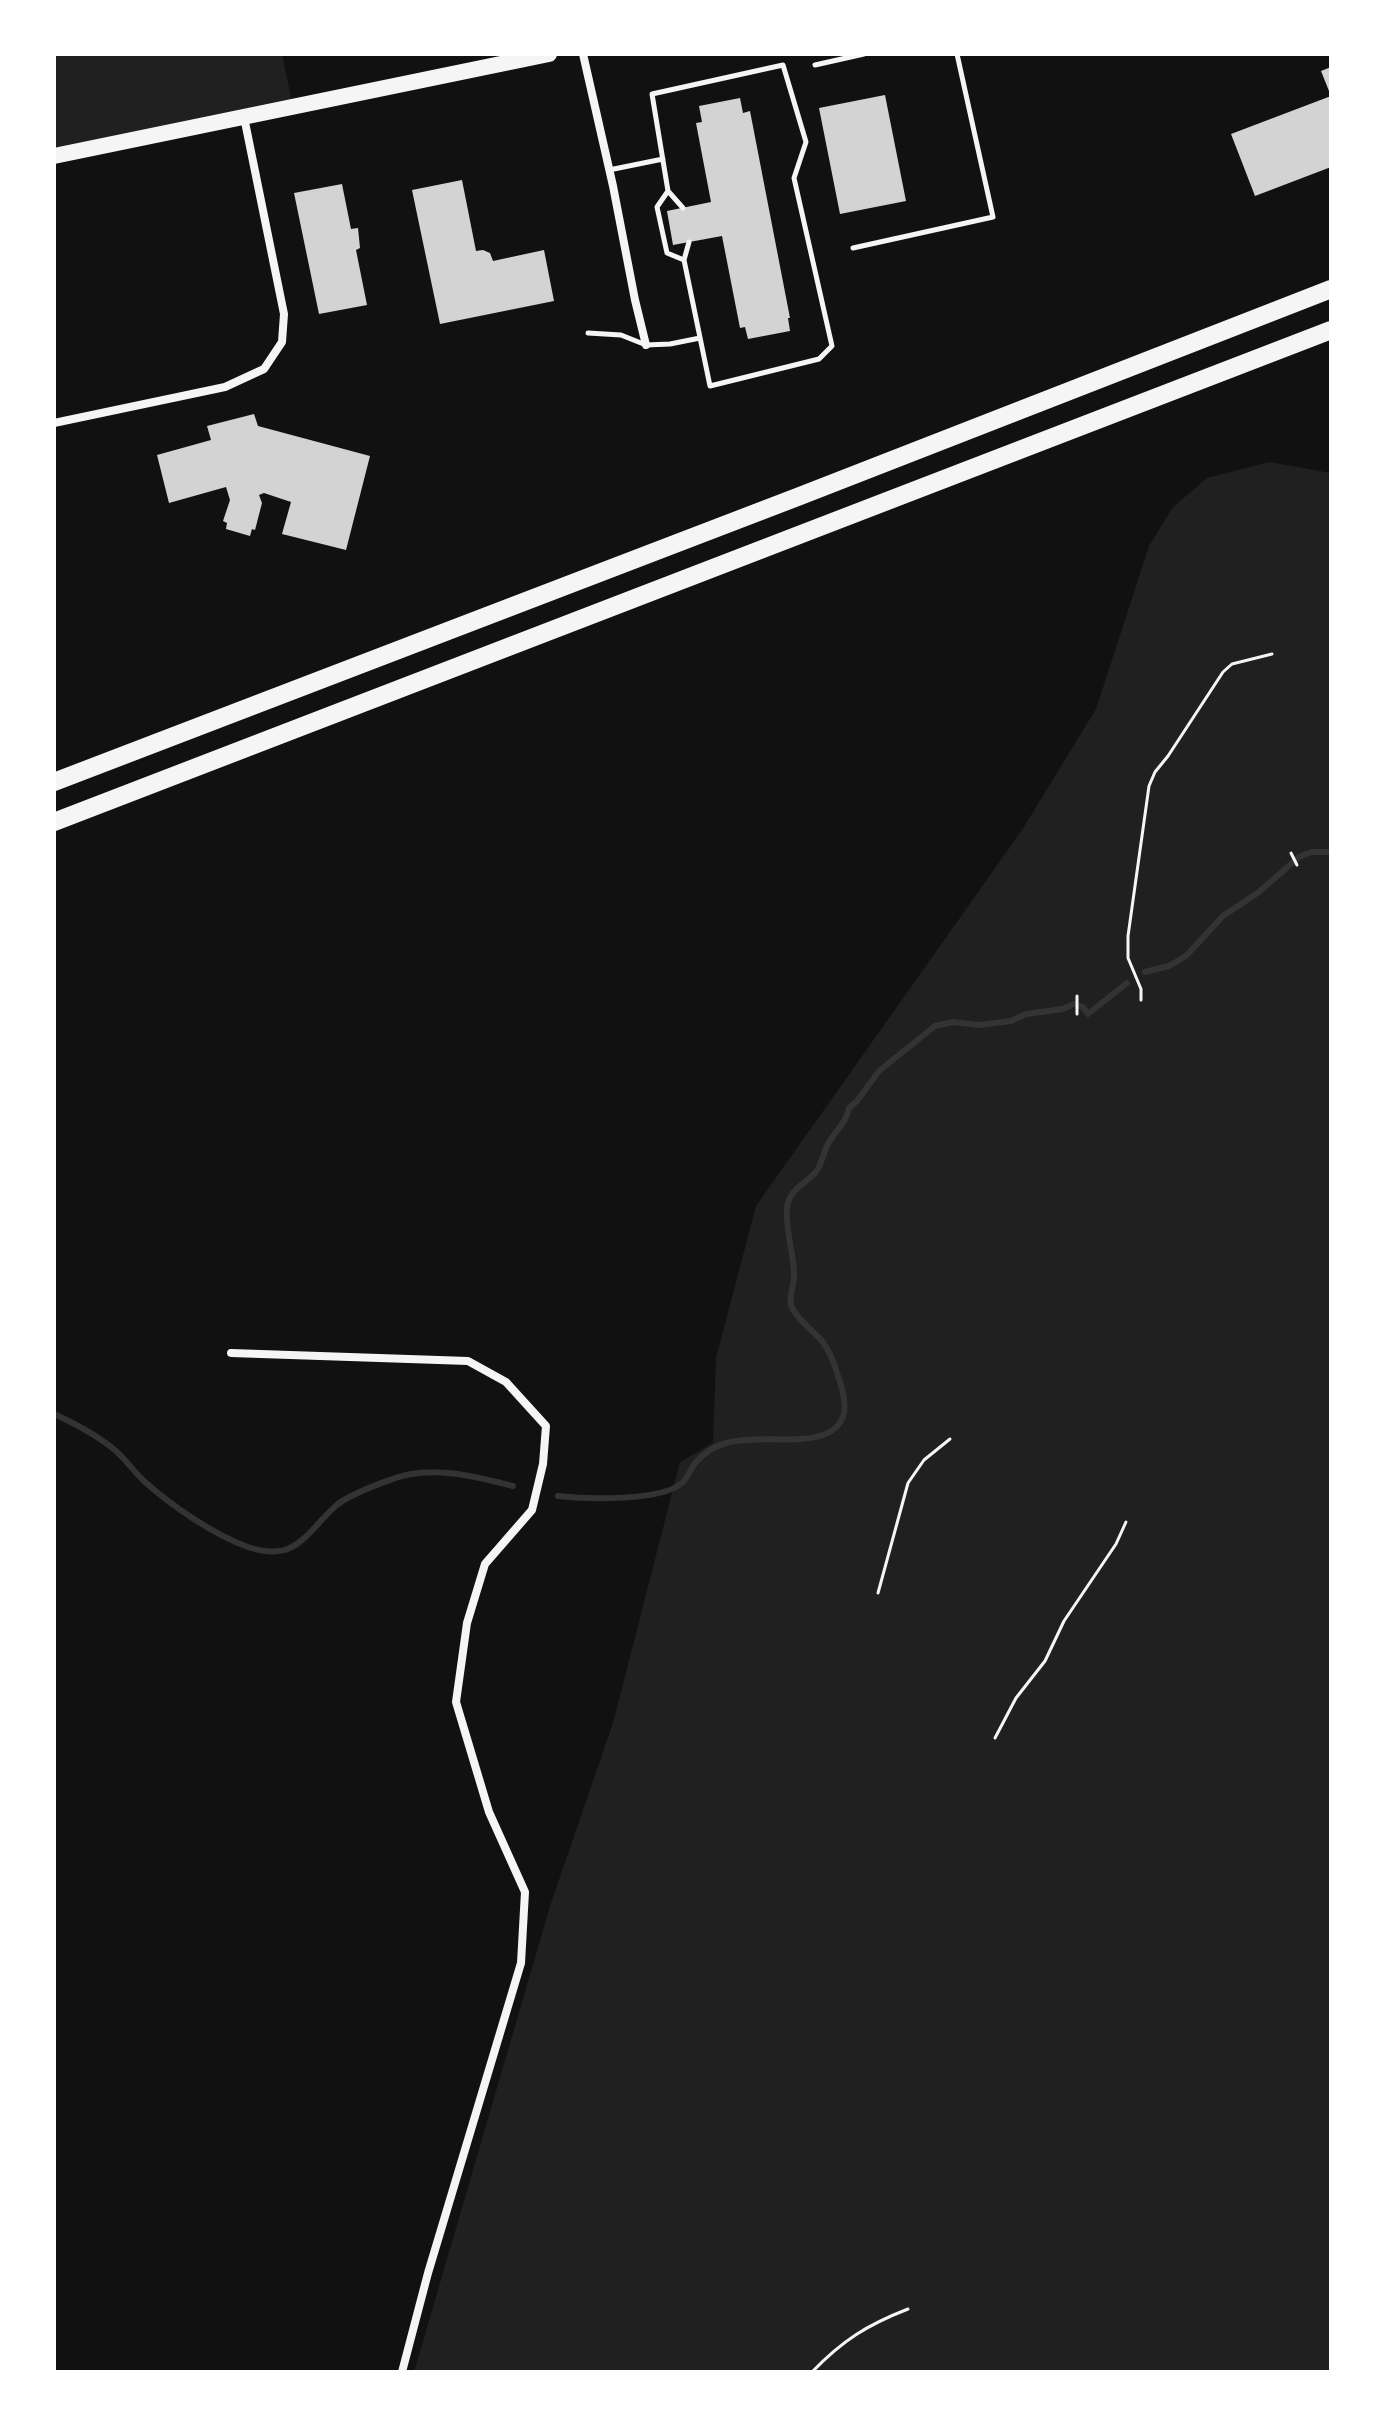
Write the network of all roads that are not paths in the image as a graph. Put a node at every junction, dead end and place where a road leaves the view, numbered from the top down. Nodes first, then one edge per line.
1 (549, 54) edge
2 (583, 54) edge
3 (864, 54) edge
4 (957, 54) edge
5 (815, 65) dead end
6 (244, 117) junction
7 (54, 156) edge
8 (663, 159) junction
9 (609, 170) junction
10 (668, 191) junction
11 (683, 208) dead end
12 (689, 242) dead end
13 (853, 248) dead end
14 (684, 260) junction
15 (1331, 289) edge
16 (1331, 330) edge
17 (588, 333) dead end
18 (700, 338) junction
19 (646, 345) junction
20 (54, 423) edge
21 (54, 782) edge
22 (54, 822) edge
23 (231, 1353) dead end
24 (402, 2372) edge

1 - 6 main road
2 - 9 street
3 - 5 lane
4 - 13 lane
6 - 7 main road
6 - 20 street
8 - 9 lane
8 - 10 lane
8 - 18 lane
9 - 19 street
10 - 11 lane
10 - 14 lane
12 - 14 lane
14 - 18 lane
15 - 21 main road
16 - 22 main road
17 - 19 lane
18 - 19 lane
23 - 24 street

